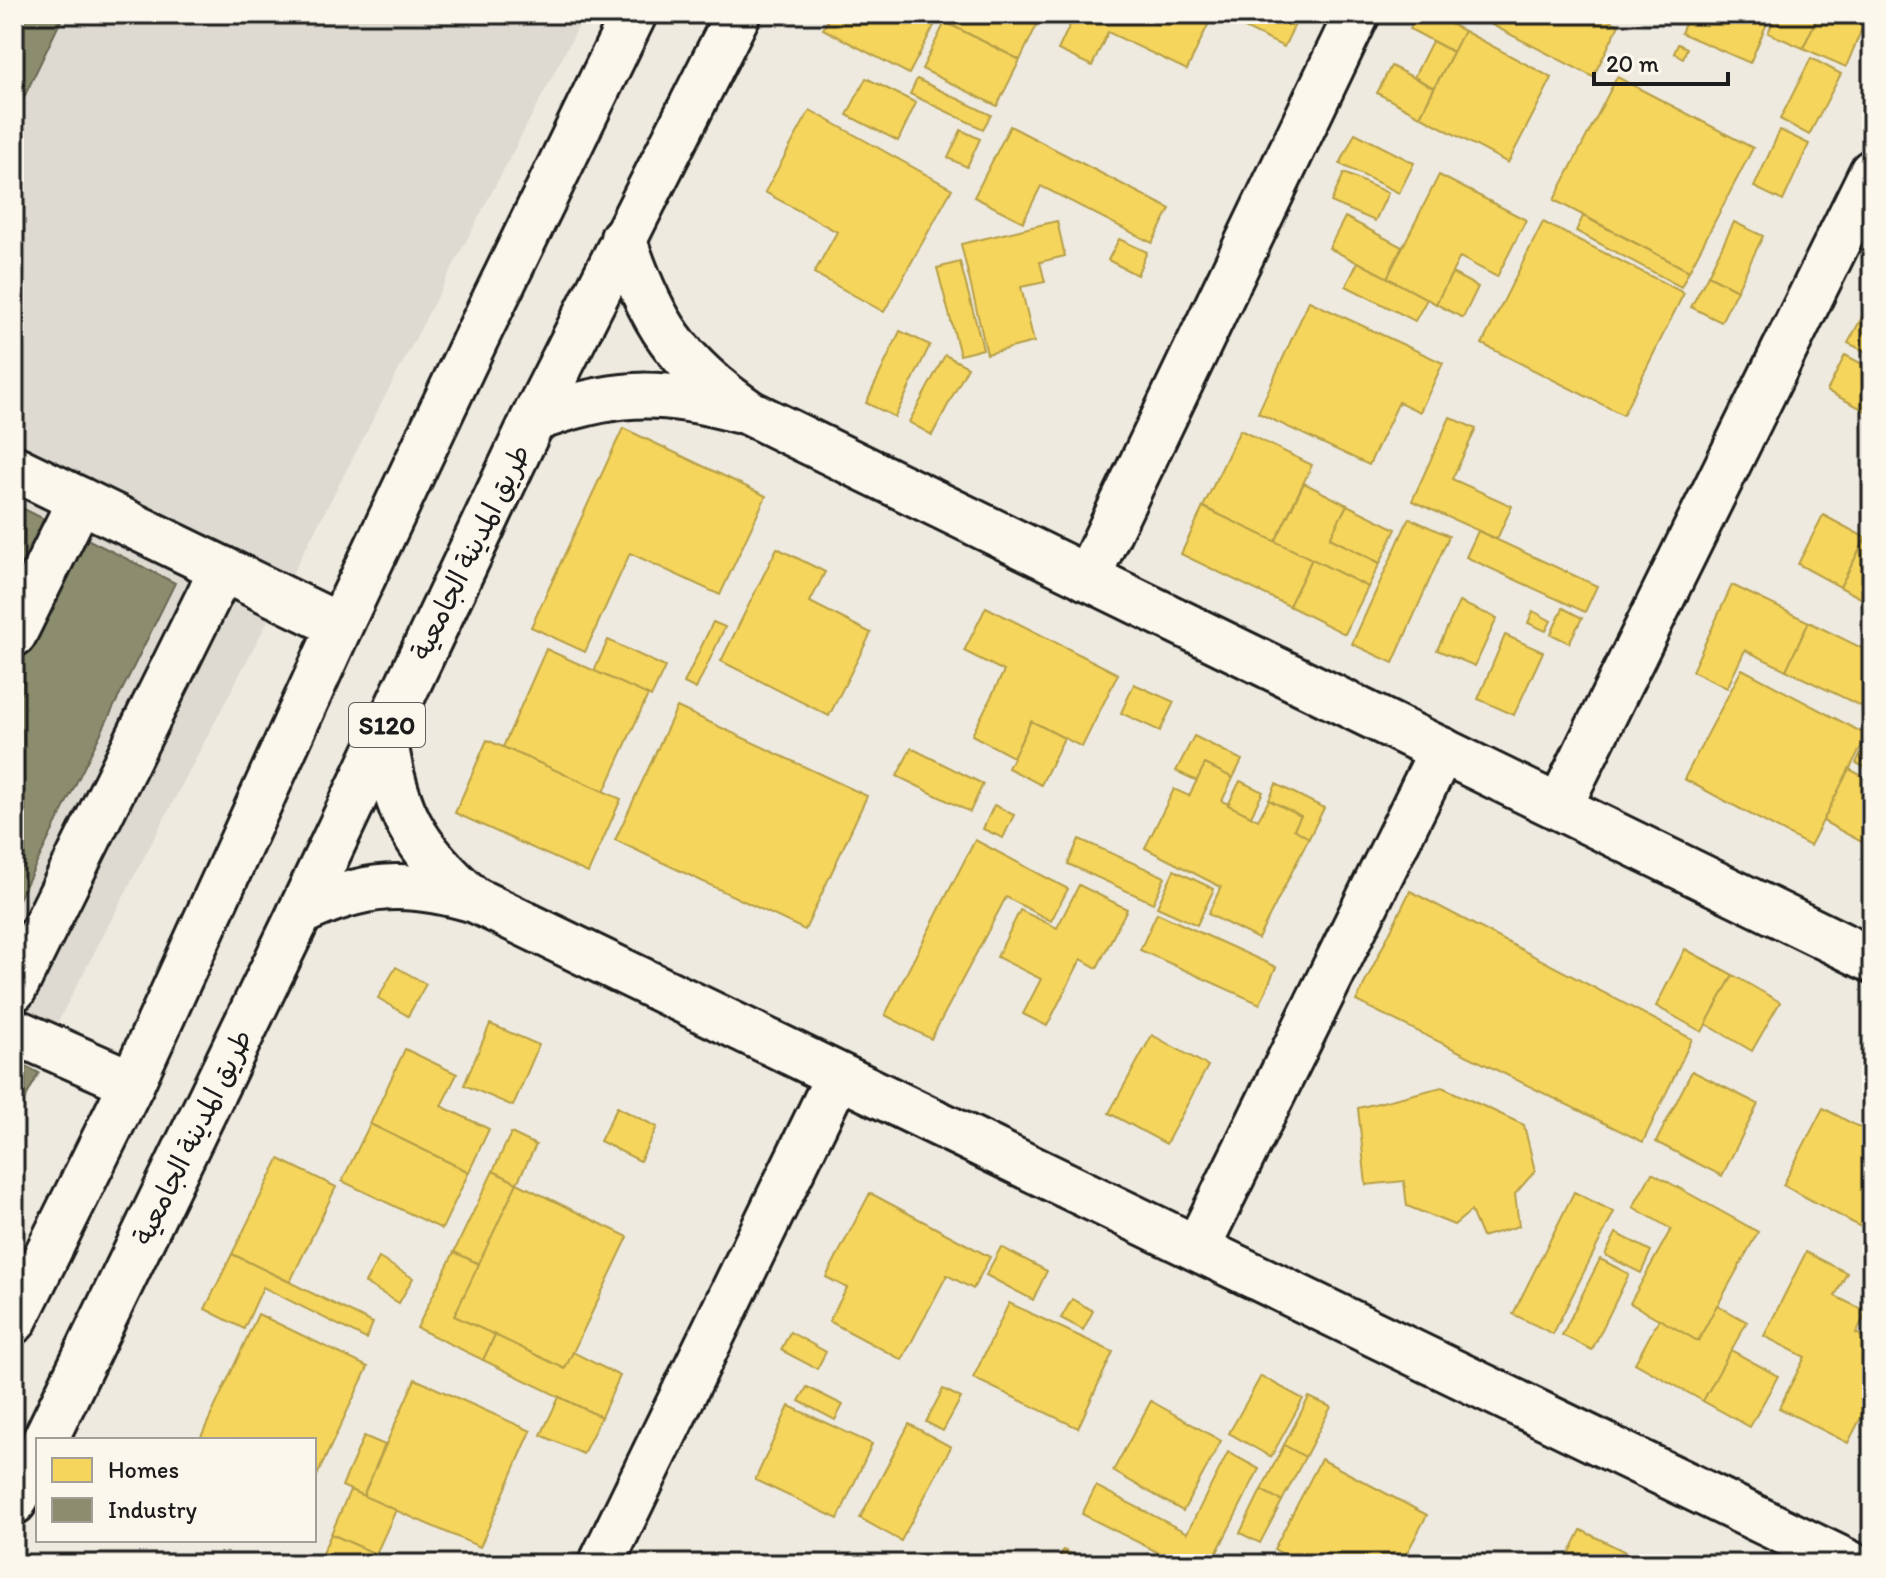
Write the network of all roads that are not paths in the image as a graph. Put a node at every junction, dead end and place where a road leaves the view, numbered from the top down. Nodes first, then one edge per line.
1 (634, 14) edge
2 (738, 14) edge
3 (1357, 14) edge
4 (1872, 172) edge
5 (623, 238) junction
6 (750, 413) junction
7 (533, 420) junction
8 (14, 468) edge
9 (80, 500) junction
10 (222, 569) junction
11 (1087, 578) junction
12 (340, 626) junction
13 (14, 634) edge
14 (384, 731) junction
15 (1442, 750) junction
16 (1559, 807) junction
17 (475, 900) junction
18 (300, 913) junction
19 (1872, 960) edge
20 (14, 989) edge
21 (14, 1031) edge
22 (838, 1076) junction
23 (132, 1083) junction
24 (1197, 1248) junction
25 (14, 1321) edge
26 (46, 1438) edge
27 (36, 1458) edge
28 (14, 1502) edge
29 (601, 1564) edge
30 (1851, 1564) edge

1 - 12 street, S120
2 - 5 street, طريق المدينة الجامعية / S120
3 - 11 street
4 - 16 street
5 - 6 street
5 - 7 street, طريق المدينة الجامعية / S120
6 - 7 street
6 - 11 street
7 - 14 street, طريق المدينة الجامعية / S120
8 - 9 street
9 - 10 street
9 - 13 street
10 - 12 street
10 - 20 street
11 - 15 street
12 - 23 street, S120
14 - 17 street
14 - 18 street, طريق المدينة الجامعية / S120
15 - 16 street
15 - 24 street
16 - 19 street
17 - 18 street
17 - 22 street
18 - 26 street, طريق المدينة الجامعية / S120
21 - 23 street
22 - 24 street
22 - 29 street
23 - 25 street, S120
24 - 30 street
27 - 28 street

